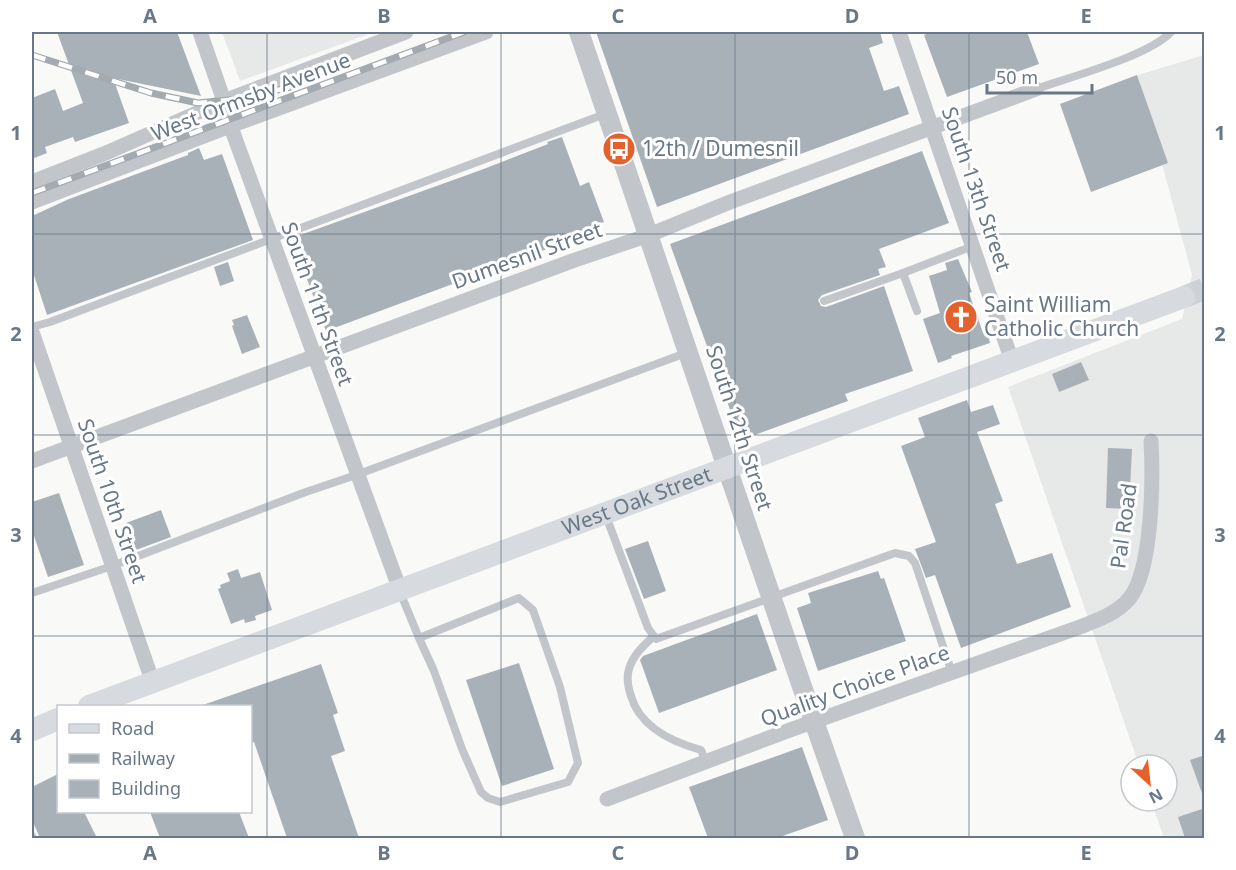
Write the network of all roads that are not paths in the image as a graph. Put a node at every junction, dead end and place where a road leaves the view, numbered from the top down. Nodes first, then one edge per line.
1 (200, 32) edge
2 (406, 32) edge
3 (486, 32) edge
4 (579, 32) edge
5 (899, 32) edge
6 (1172, 32) edge
7 (1036, 89) joint
8 (224, 101) junction
9 (607, 114) junction
10 (230, 126) junction
11 (932, 127) junction
12 (32, 182) edge
13 (32, 202) edge
14 (649, 235) junction
15 (271, 239) junction
16 (973, 246) junction
17 (903, 273) junction
18 (1184, 297) tunnel mouth
19 (824, 301) dead end
20 (917, 311) dead end
21 (32, 327) edge
22 (32, 332) edge
23 (689, 352) junction
24 (313, 357) junction
25 (1012, 361) junction
26 (1151, 441) dead end
27 (70, 447) junction
28 (32, 461) edge
29 (726, 469) junction
30 (356, 475) junction
31 (606, 514) junction
32 (112, 566) junction
33 (400, 590) junction
34 (32, 593) edge
35 (771, 598) junction
36 (1117, 610) joint
37 (654, 636) junction
38 (419, 638) junction
39 (952, 673) junction
40 (153, 683) junction
41 (93, 705) edge
42 (57, 719) edge
43 (814, 722) junction
44 (32, 730) edge
45 (706, 762) junction
46 (607, 799) dead end
47 (855, 838) edge

1 - 8 street, South 11th Street
2 - 8 street, West Ormsby Avenue
3 - 10 street, West Ormsby Avenue
4 - 9 street, South 12th Street
5 - 11 street, South 13th Street
6 - 7 lane
7 - 11 street, Dumesnil Street
8 - 10 street, South 11th Street
8 - 12 street, West Ormsby Avenue
9 - 14 street, South 12th Street
9 - 15 lane
10 - 13 street, West Ormsby Avenue
10 - 15 street, South 11th Street
11 - 14 street, Dumesnil Street
11 - 16 street, South 13th Street
14 - 23 street, South 12th Street
14 - 24 street, Dumesnil Street
15 - 21 lane
15 - 24 street, South 11th Street
16 - 17 lane
16 - 25 street, South 13th Street
17 - 19 lane
17 - 20 lane
18 - 25 main road, West Oak Street
22 - 27 street, South 10th Street
23 - 29 street, South 12th Street
23 - 30 lane
24 - 27 street, Dumesnil Street
24 - 30 street, South 11th Street
25 - 29 main road, West Oak Street
26 - 36 street, Pal Road
27 - 28 street, Dumesnil Street
27 - 32 street, South 10th Street
29 - 31 main road, West Oak Street
29 - 35 street, South 12th Street
30 - 32 lane
30 - 33 street, South 11th Street
31 - 33 main road, West Oak Street
31 - 37 lane
32 - 34 lane
32 - 40 street, South 10th Street
33 - 38 lane
33 - 40 main road, West Oak Street
35 - 37 lane
35 - 39 lane
35 - 43 street, South 12th Street
36 - 39 street, Quality Choice Place
37 - 45 lane
38 - 38 lane
39 - 43 street, Quality Choice Place
40 - 41 main road, West Oak Street
42 - 44 main road
43 - 45 street, Quality Choice Place
43 - 47 street, South 12th Street
45 - 46 street, Quality Choice Place

